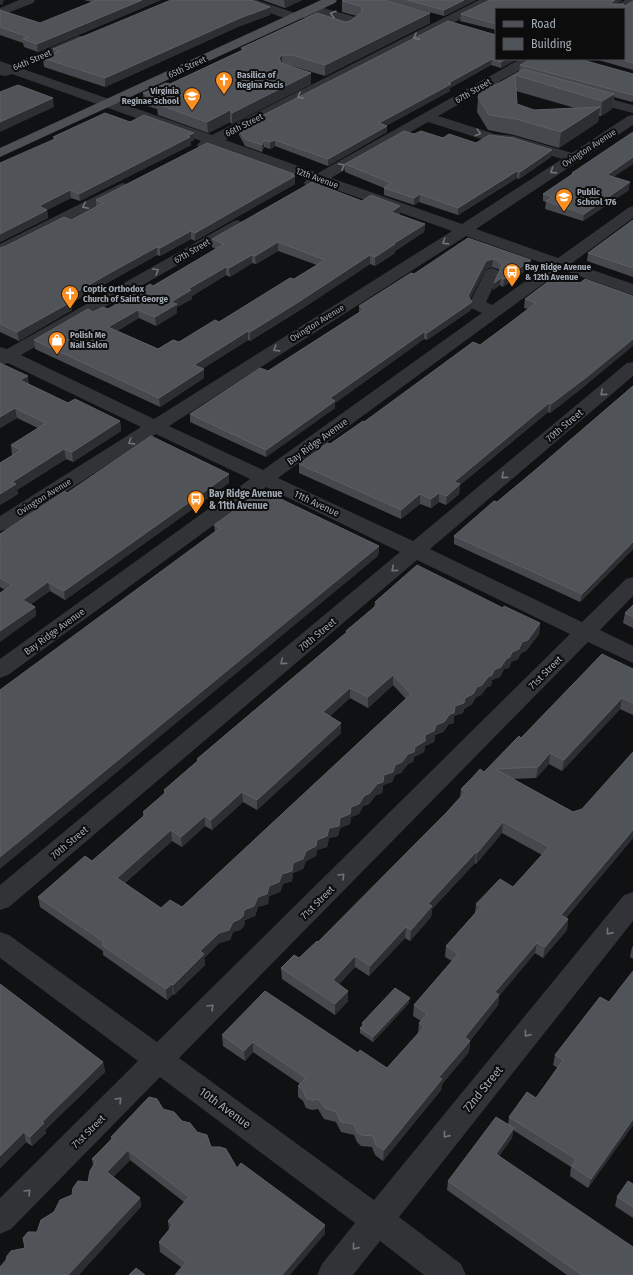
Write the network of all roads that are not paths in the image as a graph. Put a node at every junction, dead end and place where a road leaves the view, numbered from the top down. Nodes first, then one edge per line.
1 (30, 0) edge
2 (331, 0) edge
3 (488, 0) edge
4 (633, 0) edge
5 (248, 1) edge
6 (620, 8) edge
7 (0, 12) edge
8 (303, 13) junction
9 (428, 17) edge
10 (445, 22) junction
11 (460, 26) edge
12 (94, 34) edge
13 (527, 60) edge
14 (4, 70) edge
15 (504, 73) junction
16 (309, 77) edge
17 (521, 78) edge
18 (326, 83) junction
19 (573, 93) edge
20 (108, 104) junction
21 (633, 109) edge
22 (633, 119) edge
23 (422, 120) junction
24 (213, 141) junction
25 (475, 143) edge
26 (194, 150) edge
27 (0, 153) edge
28 (574, 158) junction
29 (319, 179) junction
30 (132, 182) edge
31 (301, 189) edge
32 (633, 211) edge
33 (246, 220) edge
34 (464, 230) junction
35 (0, 250) edge
36 (559, 264) junction
37 (492, 273) dead end
38 (633, 290) edge
39 (494, 312) junction
40 (3, 356) edge
41 (633, 368) edge
42 (155, 426) junction
43 (265, 478) junction
44 (0, 525) edge
45 (416, 550) junction
46 (633, 584) edge
47 (585, 632) junction
48 (633, 655) edge
49 (0, 670) edge
50 (0, 900) edge
51 (633, 902) edge
52 (0, 943) edge
53 (159, 1060) junction
54 (0, 1219) edge
55 (377, 1220) junction
56 (333, 1275) edge
57 (450, 1275) edge

1 - 7 street
2 - 8 main road, 65th Street
3 - 10 street, 66th Street
4 - 6 street
5 - 8 street
8 - 20 main road, 65th Street
9 - 10 street
10 - 11 street
10 -> 18 street, 66th Street
12 - 14 street, 64th Street
13 - 15 street, 67th Street
14 - 20 street, 12th Avenue
15 - 17 street
15 - 23 street, 67th Street
16 - 18 street
18 -> 24 street, 66th Street
19 - 21 street
20 - 24 street, 12th Avenue
20 - 27 main road, 65th Street
22 - 28 street, Ovington Avenue
23 - 25 street
23 -> 28 street
29 -> 23 street, 67th Street
24 - 26 street, 66th Street
24 - 29 street, 12th Avenue
28 -> 34 street, Ovington Avenue
29 - 31 street, 67th Street
29 - 34 street, 12th Avenue
30 -> 35 street
32 - 36 street, Bay Ridge Avenue
40 -> 33 street, 67th Street
34 - 36 street, 12th Avenue
34 -> 42 street, Ovington Avenue
36 - 38 street, 12th Avenue
36 - 39 street, Bay Ridge Avenue
37 - 39 street
39 - 43 street, Bay Ridge Avenue
40 - 42 street, 11th Avenue
41 -> 45 street, 70th Street
42 - 43 street, 11th Avenue
42 -> 44 street, Ovington Avenue
43 - 45 street, 11th Avenue
43 - 49 street, Bay Ridge Avenue
45 - 47 street, 11th Avenue
45 -> 50 street, 70th Street
46 - 47 street, 71st Street
47 - 48 street, 11th Avenue
53 -> 47 street, 71st Street
51 -> 55 street, 72nd Street
52 - 53 street, 10th Avenue
54 -> 53 street, 71st Street
53 - 55 street, 10th Avenue
55 -> 56 street, 72nd Street
55 - 57 street, 10th Avenue

